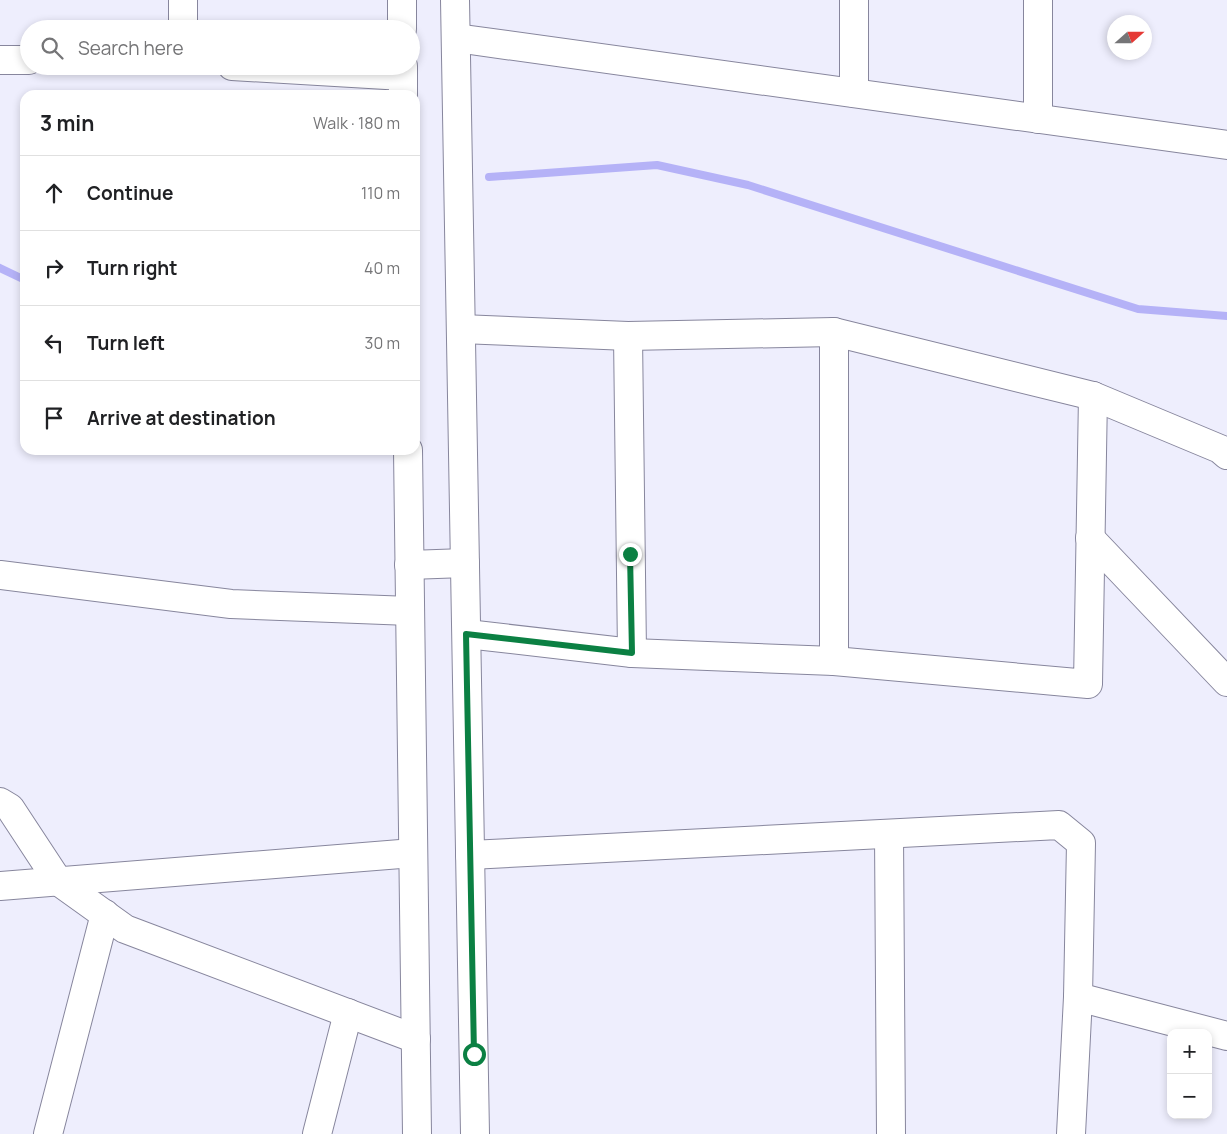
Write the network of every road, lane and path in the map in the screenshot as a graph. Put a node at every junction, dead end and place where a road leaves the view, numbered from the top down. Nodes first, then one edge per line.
1 (183, 0) edge
2 (402, 0) edge
3 (455, 0) edge
4 (854, 0) edge
5 (1038, 0) edge
6 (183, 20) edge
7 (402, 20) edge
8 (456, 38) junction
9 (0, 60) edge
10 (20, 60) edge
11 (350, 75) edge
12 (403, 79) edge
13 (854, 93) junction
14 (1038, 119) junction
15 (1227, 145) edge
16 (461, 329) junction
17 (834, 332) junction
18 (628, 336) junction
19 (1092, 396) junction
20 (408, 455) edge
21 (1227, 455) edge
22 (1090, 538) junction
23 (465, 563) junction
24 (409, 565) junction
25 (0, 575) edge
26 (410, 611) junction
27 (466, 634) junction
28 (632, 653) junction
29 (834, 661) junction
30 (1227, 682) edge
31 (0, 802) edge
32 (889, 834) junction
33 (413, 853) junction
34 (470, 855) junction
35 (58, 881) junction
36 (0, 886) edge
37 (104, 914) junction
38 (1078, 997) junction
39 (348, 1013) junction
40 (1227, 1036) edge
41 (416, 1038) junction
42 (48, 1134) edge
43 (317, 1134) edge
44 (417, 1134) edge
45 (475, 1134) edge
46 (891, 1134) edge
47 (1071, 1134) edge

1 - 6 street
2 - 7 street
3 - 8 street
4 - 13 street
5 - 14 street
8 - 13 street
8 - 16 street
9 - 10 street
11 - 12 street
13 - 14 street
14 - 15 street
16 - 18 street
16 - 23 street
17 - 18 street
17 - 19 street
17 - 29 street
18 - 28 street
19 - 21 street
19 - 22 street
20 - 24 street
22 - 29 street
22 - 30 street
23 - 24 street
23 - 27 street
24 - 26 street
25 - 26 street
26 - 33 street
27 - 28 street
27 - 34 street
28 - 29 street
31 - 35 street
32 - 34 street
32 - 38 street
32 - 46 street
33 - 35 street
33 - 41 street
34 - 45 street
35 - 36 street
35 - 37 street
37 - 39 street
37 - 42 street
38 - 40 street
38 - 47 street
39 - 41 street
39 - 43 street
41 - 44 street

